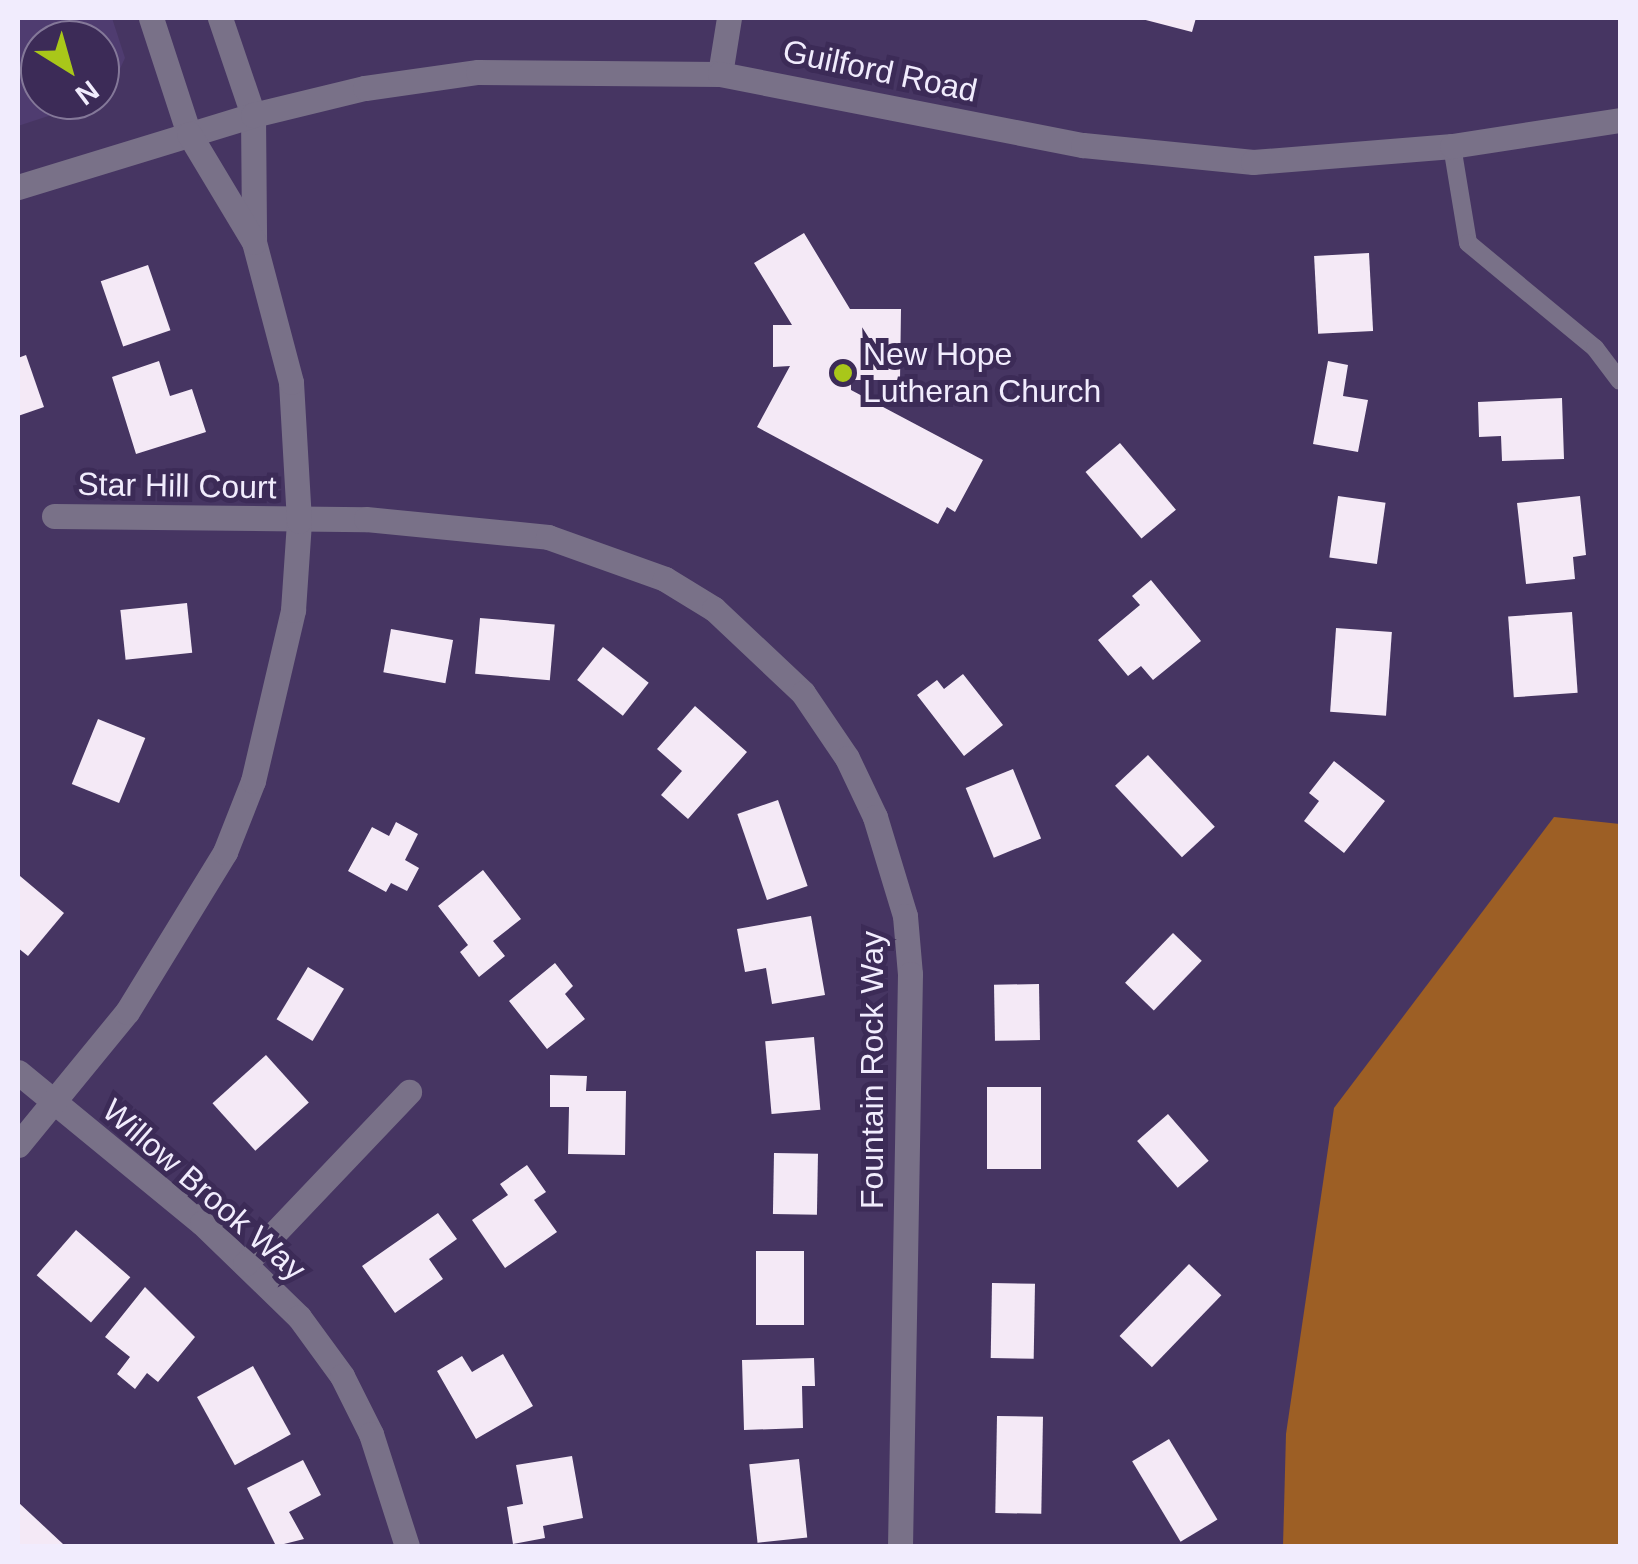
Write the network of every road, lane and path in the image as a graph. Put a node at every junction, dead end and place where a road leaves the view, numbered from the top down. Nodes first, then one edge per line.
1 (151, 18) edge
2 (220, 18) edge
3 (729, 18) edge
4 (720, 74) junction
5 (253, 115) junction
6 (1620, 120) edge
7 (189, 134) junction
8 (1452, 146) junction
9 (18, 187) edge
10 (254, 242) junction
11 (1620, 380) edge
12 (54, 516) dead end
13 (299, 522) junction
14 (18, 1072) edge
15 (409, 1092) dead end
16 (52, 1102) junction
17 (18, 1145) edge
18 (246, 1264) junction
19 (407, 1546) edge
20 (900, 1546) edge

1 - 7 street
2 - 5 street
3 - 4 street
4 - 5 street, Guilford Road
4 - 8 street, Guilford Road
5 - 7 street, Guilford Road
5 - 10 street
6 - 8 street, Guilford Road
7 - 9 street, Guilford Road
7 - 10 street
8 - 11 lane
10 - 13 street
12 - 13 street, Star Hill Court
13 - 16 street
13 - 20 street, Fountain Rock Way
14 - 16 street, Willow Brook Way
15 - 18 street
16 - 17 street
16 - 18 street, Willow Brook Way
18 - 19 street, Willow Brook Way

